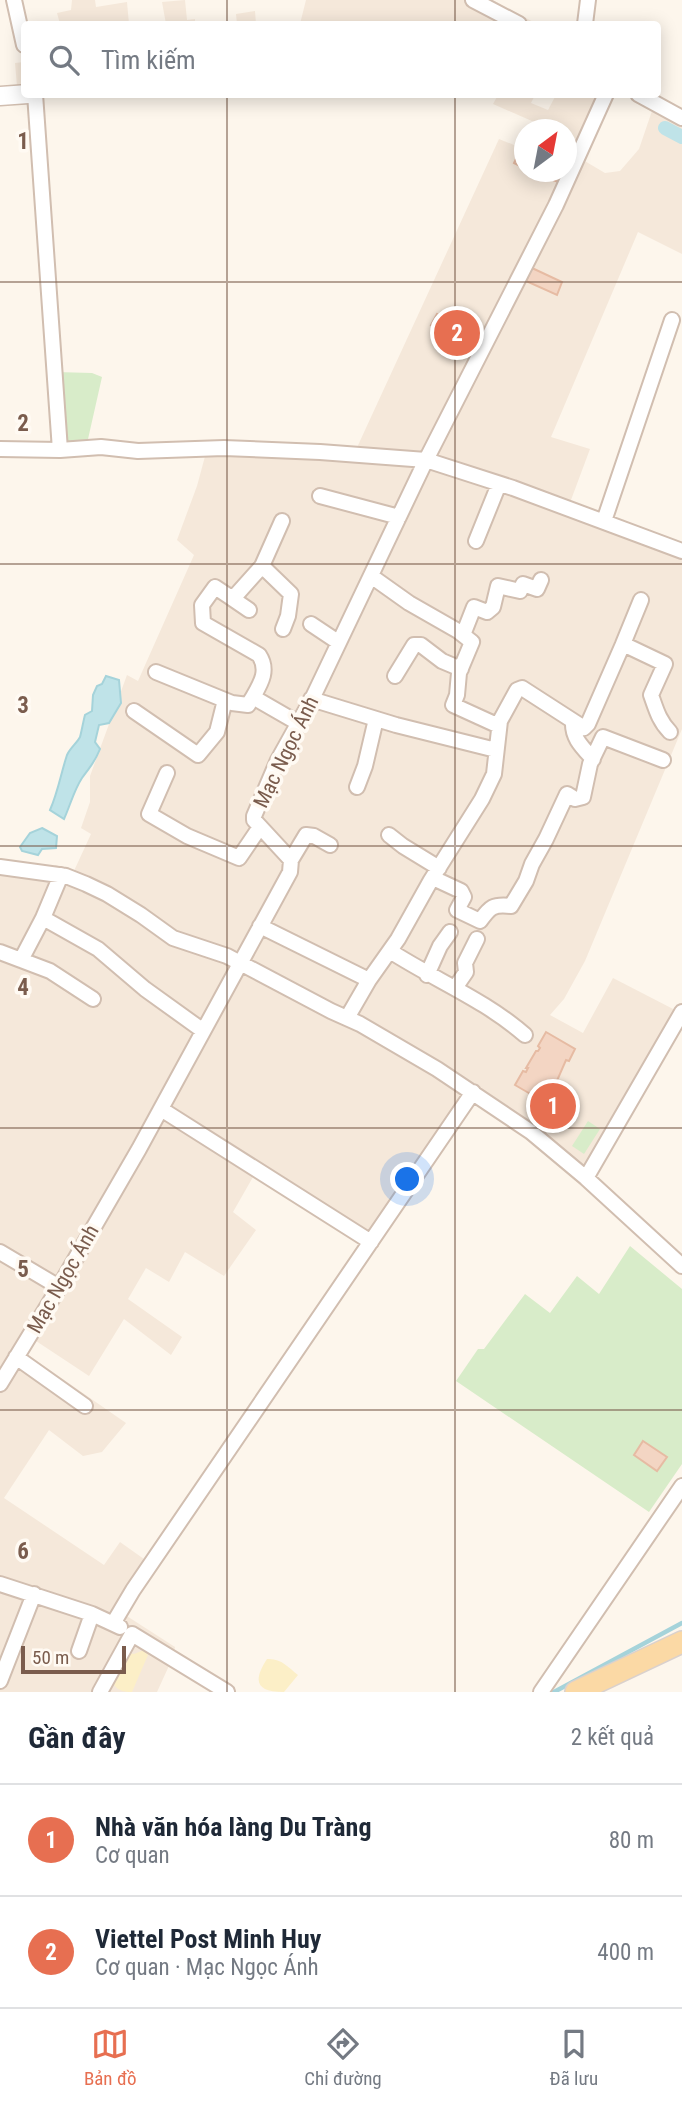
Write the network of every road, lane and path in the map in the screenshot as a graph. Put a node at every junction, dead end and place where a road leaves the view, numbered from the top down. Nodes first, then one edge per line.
1 (14, 0) edge
2 (473, 0) edge
3 (589, 0) edge
4 (513, 21) edge
5 (586, 21) edge
6 (21, 32) edge
7 (21, 94) edge
8 (0, 96) edge
9 (35, 98) edge
10 (605, 98) edge
11 (645, 98) edge
12 (682, 118) edge
13 (672, 320) dead end
14 (0, 449) edge
15 (60, 450) junction
16 (426, 460) junction
17 (499, 484) junction
18 (320, 496) dead end
19 (399, 517) junction
20 (282, 521) dead end
21 (604, 521) junction
22 (476, 541) dead end
23 (682, 551) edge
24 (262, 566) junction
25 (371, 576) junction
26 (541, 580) dead end
27 (230, 597) junction
28 (641, 600) dead end
29 (249, 610) dead end
30 (311, 624) dead end
31 (283, 629) dead end
32 (463, 635) junction
33 (338, 642) junction
34 (623, 644) junction
35 (461, 669) junction
36 (156, 672) dead end
37 (395, 676) dead end
38 (253, 697) junction
39 (311, 699) junction
40 (225, 700) junction
41 (134, 711) dead end
42 (376, 719) junction
43 (573, 722) junction
44 (298, 723) junction
45 (499, 726) junction
46 (670, 732) dead end
47 (496, 750) junction
48 (593, 759) junction
49 (663, 760) dead end
50 (167, 773) dead end
51 (357, 788) dead end
52 (260, 827) junction
53 (389, 835) dead end
54 (330, 845) dead end
55 (291, 860) junction
56 (0, 867) edge
57 (436, 873) junction
58 (61, 875) junction
59 (43, 918) junction
60 (260, 926) junction
61 (450, 932) dead end
62 (477, 939) dead end
63 (390, 951) junction
64 (0, 952) edge
65 (21, 960) junction
66 (239, 962) junction
67 (427, 975) junction
68 (369, 981) junction
69 (455, 988) junction
70 (93, 999) dead end
71 (682, 1012) edge
72 (347, 1018) junction
73 (202, 1030) junction
74 (525, 1035) dead end
75 (489, 1084) dead end
76 (476, 1094) junction
77 (161, 1109) junction
78 (586, 1178) junction
79 (371, 1242) junction
80 (0, 1252) edge
81 (682, 1266) edge
82 (59, 1287) junction
83 (16, 1357) junction
84 (1, 1380) edge
85 (85, 1406) dead end
86 (682, 1486) edge
87 (0, 1584) edge
88 (34, 1594) junction
89 (92, 1614) junction
90 (114, 1622) junction
91 (132, 1634) junction
92 (682, 1642) edge
93 (79, 1651) dead end
94 (0, 1681) edge
95 (100, 1692) edge
96 (227, 1692) edge
97 (541, 1692) edge
98 (576, 1692) edge

1 - 6 street
2 - 4 street
3 - 5 street
7 - 8 street
9 - 15 street
10 - 16 street, Mạc Ngọc Ánh
11 - 12 street
13 - 21 street
14 - 15 street
15 - 16 street
16 - 17 street
16 - 19 street, Mạc Ngọc Ánh
17 - 21 street
17 - 22 street
18 - 19 street
19 - 25 street, Mạc Ngọc Ánh
20 - 24 street
21 - 23 street
24 - 27 street
24 - 31 street
25 - 32 street
25 - 33 street, Mạc Ngọc Ánh
26 - 32 street
27 - 29 street
27 - 38 street
28 - 34 street
30 - 33 street
32 - 35 street
33 - 39 street, Mạc Ngọc Ánh
34 - 43 street
34 - 46 street
35 - 37 street
35 - 45 street
36 - 40 street
38 - 40 street
38 - 44 street
39 - 42 street
39 - 44 street, Mạc Ngọc Ánh
40 - 41 street
42 - 47 street
42 - 51 street
43 - 45 street
43 - 48 street
44 - 52 street, Mạc Ngọc Ánh
45 - 47 street
47 - 57 street
48 - 49 street
48 - 57 street
50 - 52 street
52 - 55 street, Mạc Ngọc Ánh
53 - 57 street
54 - 55 street
55 - 60 street, Mạc Ngọc Ánh
56 - 58 street
57 - 63 street
58 - 59 street
58 - 66 street
59 - 65 street
59 - 73 street
60 - 66 street, Mạc Ngọc Ánh
60 - 68 street
61 - 67 street
62 - 69 street
63 - 67 street
63 - 68 street
64 - 65 street
65 - 70 street
66 - 72 street
66 - 73 street, Mạc Ngọc Ánh
67 - 69 street
68 - 72 street
69 - 74 street
71 - 78 street
72 - 76 street
73 - 77 street, Mạc Ngọc Ánh
75 - 76 street
76 - 78 street
76 - 79 street
77 - 79 street
77 - 82 street, Mạc Ngọc Ánh
78 - 81 street
79 - 90 street
80 - 82 street
82 - 83 street, Mạc Ngọc Ánh
83 - 84 street, Mạc Ngọc Ánh
83 - 85 street
86 - 97 street
87 - 88 street
88 - 89 street
88 - 94 street
89 - 90 street
89 - 93 street
90 - 91 street
91 - 95 street
91 - 96 street
92 - 98 main road

